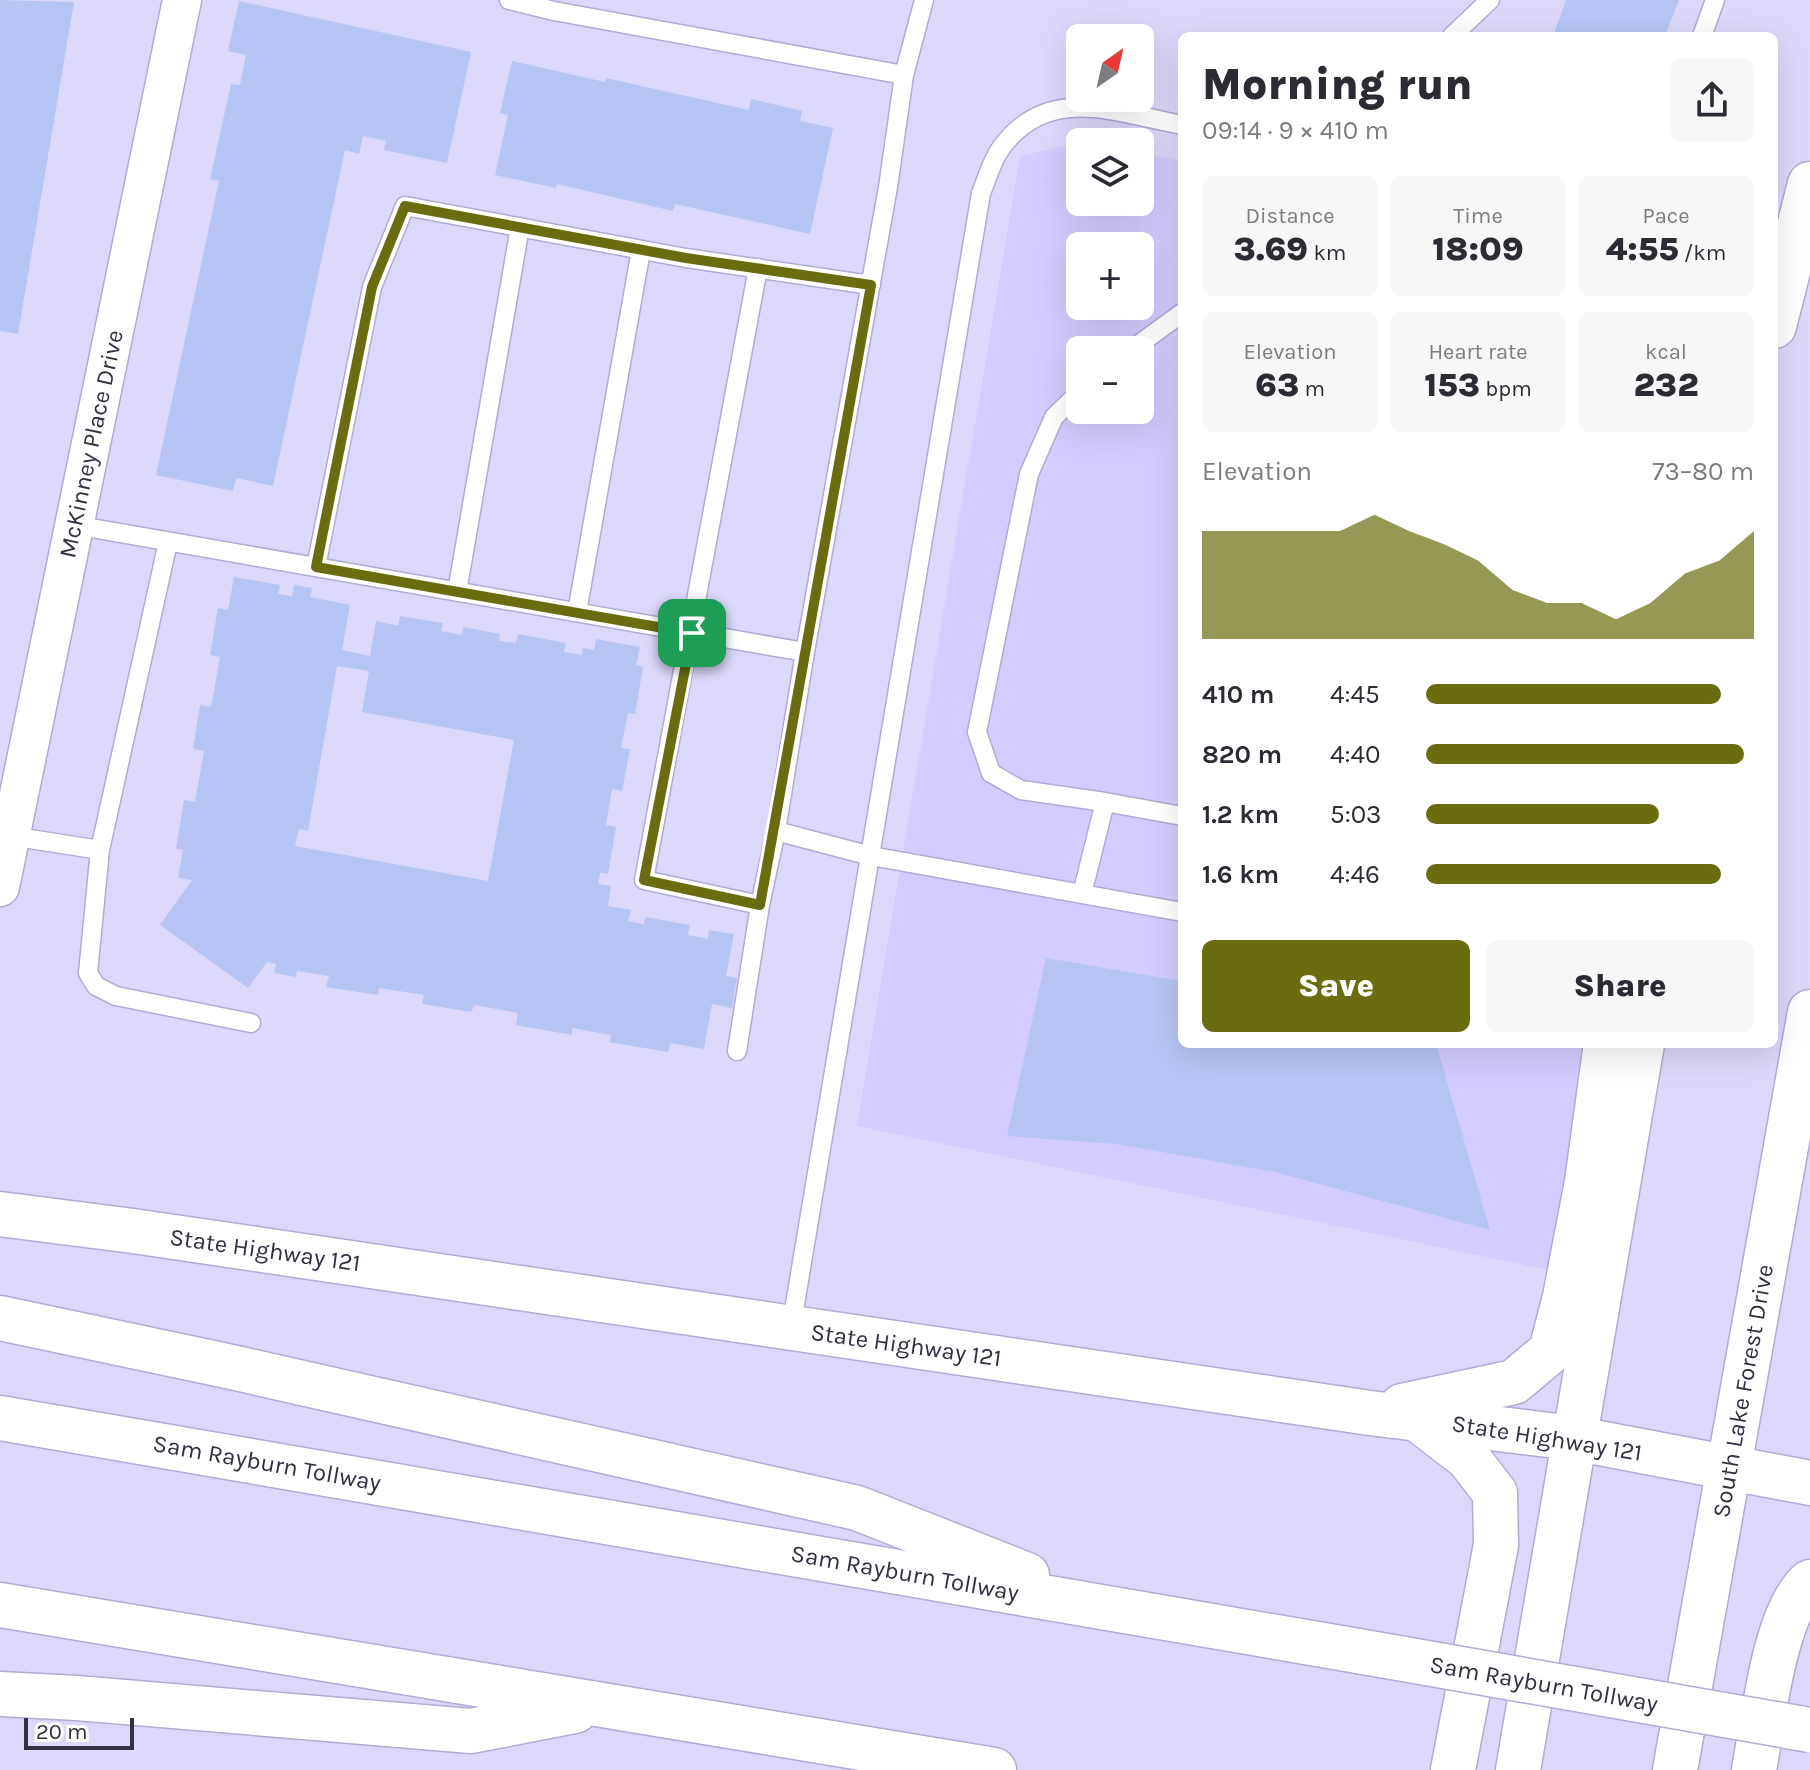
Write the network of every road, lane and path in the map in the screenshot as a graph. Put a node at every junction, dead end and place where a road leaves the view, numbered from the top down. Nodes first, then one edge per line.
1 (182, 0) edge
2 (509, 0) edge
3 (924, 0) edge
4 (1490, 0) edge
5 (1715, 0) edge
6 (1456, 32) edge
7 (1703, 32) edge
8 (904, 75) junction
9 (1178, 124) edge
10 (1810, 184) edge
11 (520, 227) junction
12 (1785, 239) edge
13 (641, 250) junction
14 (758, 268) junction
15 (871, 285) junction
16 (1778, 294) edge
17 (1178, 316) edge
18 (1150, 336) edge
19 (1066, 405) edge
20 (74, 525) junction
21 (168, 542) junction
22 (316, 567) junction
23 (457, 592) junction
24 (577, 612) junction
25 (692, 633) junction
26 (805, 652) junction
27 (1105, 802) junction
28 (1178, 815) edge
29 (776, 831) junction
30 (11, 836) junction
31 (100, 850) junction
32 (871, 856) junction
33 (0, 887) edge
34 (1082, 894) junction
35 (760, 905) junction
36 (1178, 911) edge
37 (1810, 1012) edge
38 (251, 1023) dead end
39 (1608, 1048) edge
40 (1641, 1048) edge
41 (737, 1051) dead end
42 (0, 1214) edge
43 (0, 1318) edge
44 (791, 1328) junction
45 (1370, 1413) junction
46 (0, 1418) edge
47 (1418, 1419) junction
48 (1573, 1438) junction
49 (1729, 1468) junction
50 (1810, 1483) edge
51 (1810, 1582) edge
52 (0, 1605) edge
53 (1115, 1610) junction
54 (0, 1694) edge
55 (601, 1705) junction
56 (1810, 1730) edge
57 (994, 1770) edge
58 (1453, 1770) edge
59 (1518, 1770) edge
60 (1675, 1770) edge
61 (1754, 1770) edge

1 - 20 street, McKinney Place Drive
2 - 8 lane
3 - 8 lane
4 - 6 lane
5 - 7 lane
8 - 15 lane
9 - 32 lane
10 - 12 main road
11 - 13 lane
11 - 22 lane
11 - 23 lane
12 - 16 main road
13 - 14 lane
13 - 24 lane
14 - 15 lane
14 - 25 lane
15 - 26 lane
17 - 18 lane
19 - 27 lane
20 - 21 lane
20 - 30 street, McKinney Place Drive
21 - 22 lane
21 - 31 lane
22 - 23 lane
23 - 24 lane
24 - 25 lane
25 - 26 lane
25 - 35 lane
26 - 29 lane
27 - 28 lane
27 - 34 lane
29 - 32 lane
29 - 35 lane
30 - 31 lane
30 - 33 street, McKinney Place Drive
31 - 38 lane
32 - 34 lane
32 - 44 lane
34 - 36 lane
35 - 41 lane
37 - 49 main road, South Lake Forest Drive
39 - 45 main road
40 - 48 main road
42 - 44 main road, State Highway 121
43 - 53 main road
44 - 45 main road, State Highway 121
45 - 47 main road, State Highway 121
46 - 53 main road, Sam Rayburn Tollway
47 - 48 main road, State Highway 121
47 - 58 main road
48 - 49 main road, State Highway 121
48 - 59 main road
49 - 50 main road, State Highway 121
49 - 60 main road, South Lake Forest Drive
51 - 61 main road
52 - 55 main road
53 - 56 main road, Sam Rayburn Tollway, bridge
54 - 55 main road
55 - 57 main road

